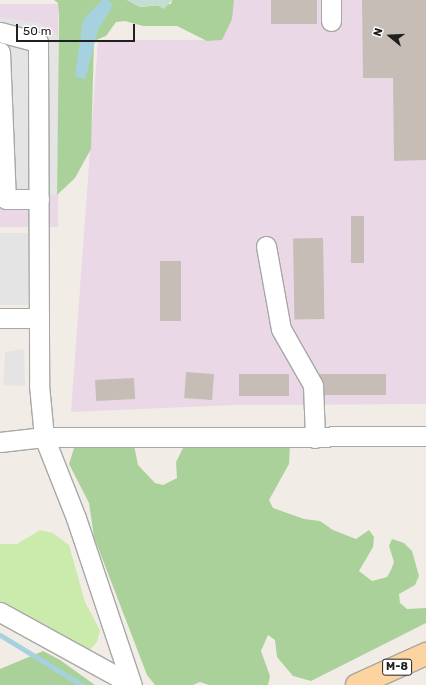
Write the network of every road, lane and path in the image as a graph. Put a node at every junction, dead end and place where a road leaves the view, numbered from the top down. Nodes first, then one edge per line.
1 (331, 0) edge
2 (331, 21) dead end
3 (0, 32) edge
4 (0, 52) edge
5 (2, 123) edge
6 (39, 199) junction
7 (266, 246) dead end
8 (0, 318) edge
9 (39, 318) junction
10 (426, 436) edge
11 (44, 437) junction
12 (315, 438) junction
13 (0, 442) edge
14 (0, 612) edge
15 (426, 654) edge
16 (131, 685) edge
17 (357, 685) edge

1 - 2 lane
3 - 6 lane
4 - 5 lane
5 - 6 lane
6 - 9 lane
7 - 12 lane
8 - 9 lane
9 - 11 lane
10 - 12 lane
11 - 12 lane
11 - 13 lane
11 - 16 lane
14 - 16 lane
15 - 17 main road, М-8

